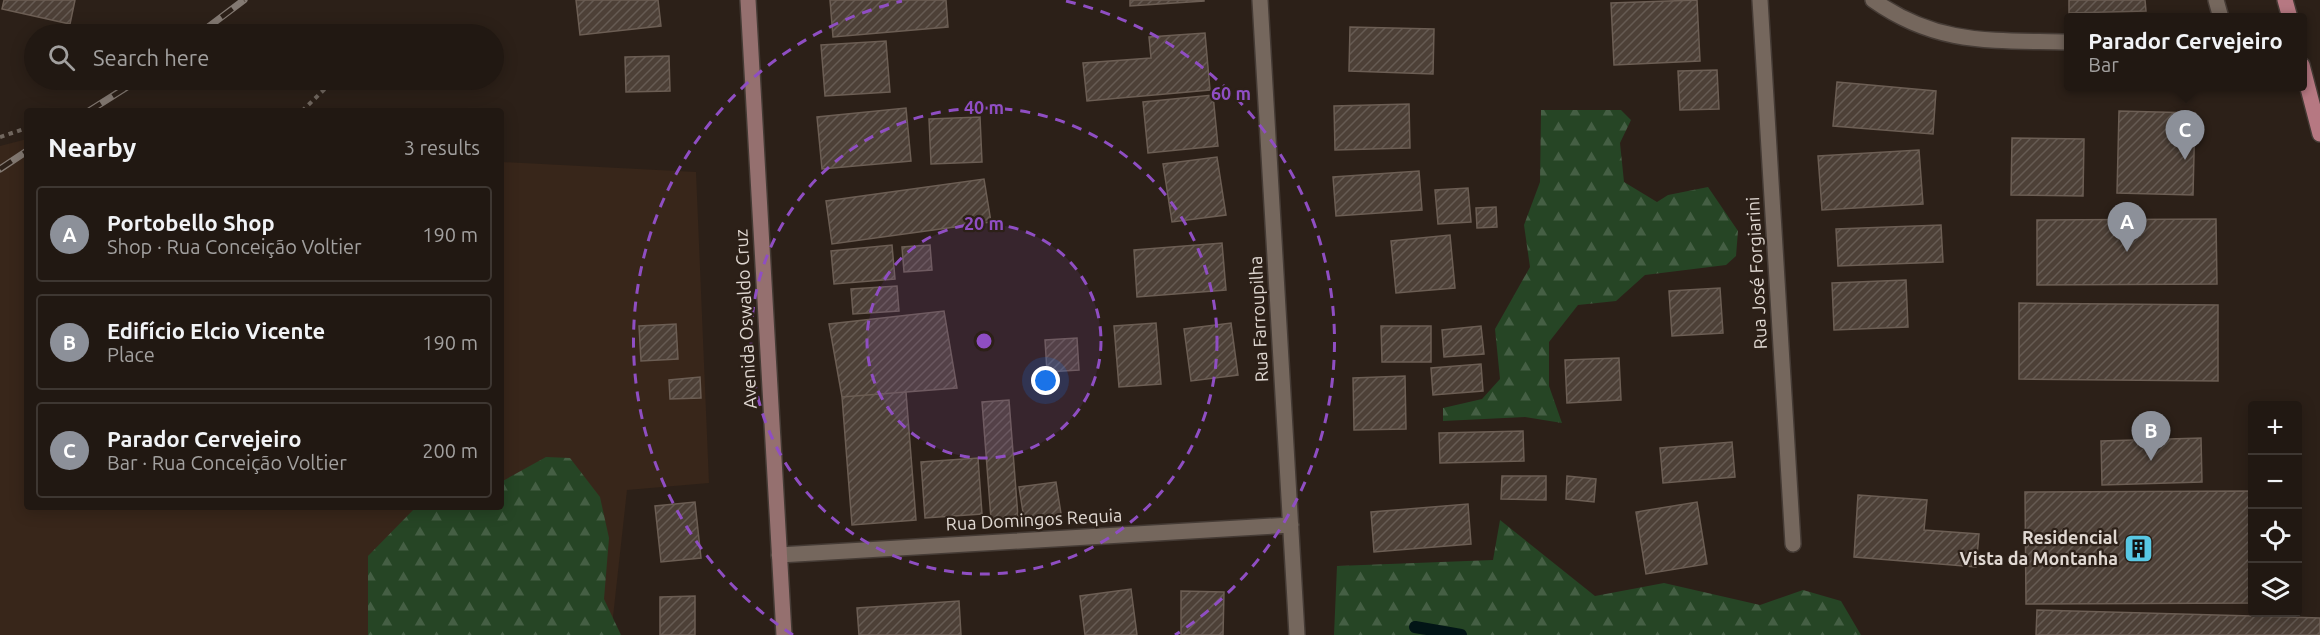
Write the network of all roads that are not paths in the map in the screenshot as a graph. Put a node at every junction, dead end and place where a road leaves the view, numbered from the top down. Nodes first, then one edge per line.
1 (748, 0) edge
2 (1260, 0) edge
3 (1760, 0) edge
4 (1873, 0) edge
5 (2064, 42) edge
6 (2307, 84) edge
7 (2320, 134) edge
8 (1291, 525) junction
9 (1793, 544) dead end
10 (779, 555) junction
11 (784, 635) edge
12 (1297, 635) edge

1 - 10 street, Avenida Oswaldo Cruz
2 - 8 street, Rua Farroupilha
3 - 9 street, Rua José Forgiarini
4 - 5 street
6 - 7 main road
8 - 10 street, Rua Domingos Requia
8 - 12 street, Rua Farroupilha
10 - 11 street, Avenida Oswaldo Cruz

